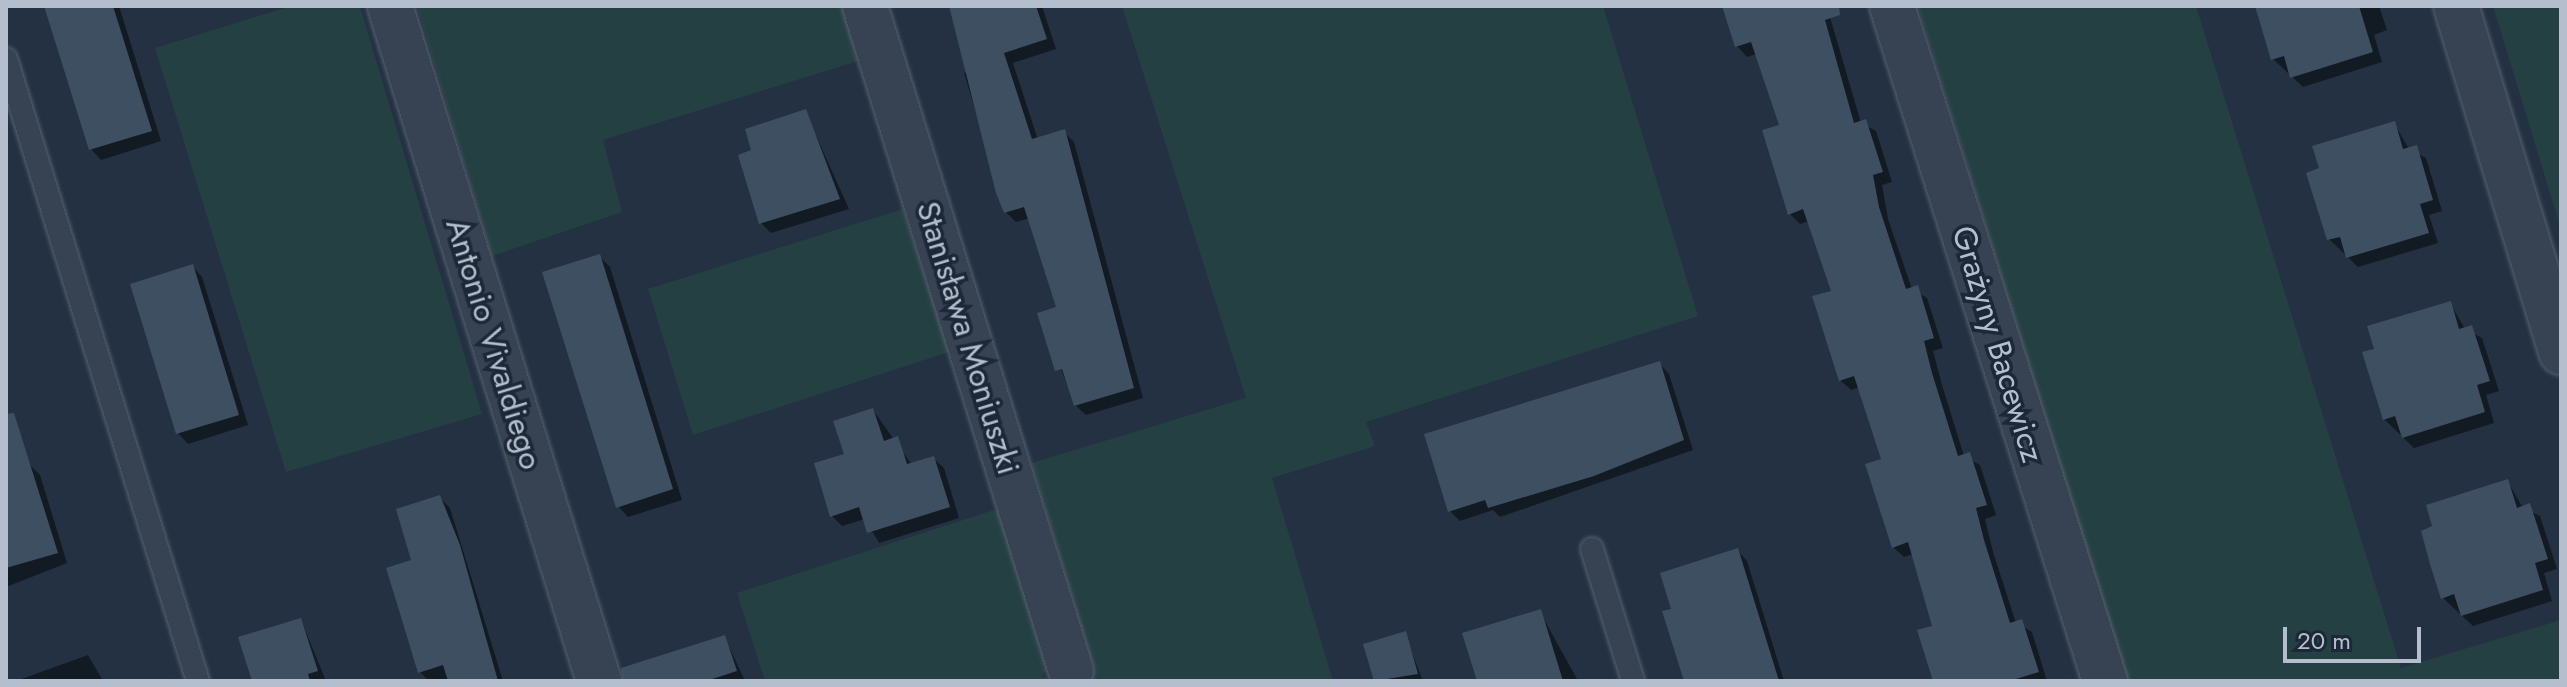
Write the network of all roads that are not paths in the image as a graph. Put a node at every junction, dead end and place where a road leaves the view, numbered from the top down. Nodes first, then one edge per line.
1 (390, 6) edge
2 (865, 6) edge
3 (1892, 6) edge
4 (2456, 6) edge
5 (6, 59) edge
6 (2561, 352) edge
7 (1592, 549) dead end
8 (1071, 671) dead end
9 (198, 681) edge
10 (599, 681) edge
11 (1633, 681) edge
12 (2105, 681) edge

1 - 10 street, Antonio Vivaldiego
2 - 8 street, Stanisława Moniuszki
3 - 12 street, Grażyny Bacewicz
4 - 6 street
5 - 9 lane
7 - 11 lane

